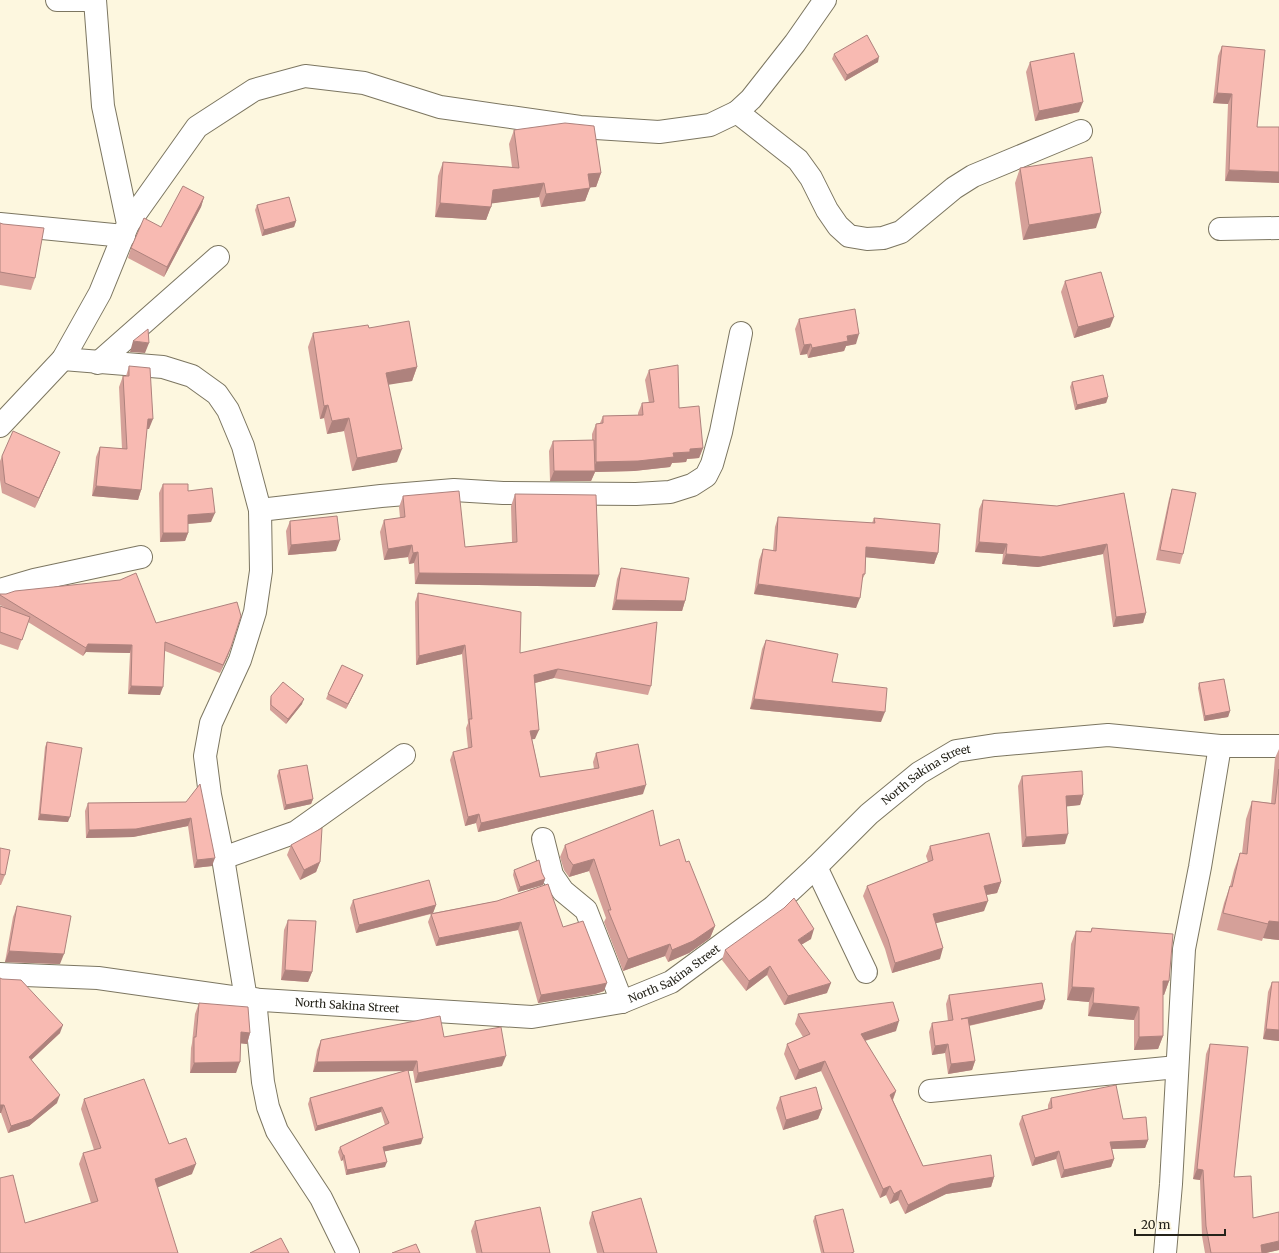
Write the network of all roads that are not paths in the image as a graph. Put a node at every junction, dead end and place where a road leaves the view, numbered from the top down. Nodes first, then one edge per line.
1 (57, 0) edge
2 (95, 0) edge
3 (825, 0) edge
4 (737, 112) junction
5 (1081, 131) dead end
6 (0, 224) edge
7 (1279, 228) edge
8 (1220, 229) dead end
9 (126, 230) junction
10 (218, 257) dead end
11 (740, 333) dead end
12 (62, 360) junction
13 (98, 363) junction
14 (7, 409) edge
15 (0, 426) edge
16 (260, 510) junction
17 (141, 557) dead end
18 (0, 590) edge
19 (1220, 746) junction
20 (1279, 746) edge
21 (404, 755) dead end
22 (543, 839) dead end
23 (222, 858) junction
24 (816, 867) junction
25 (866, 972) dead end
26 (0, 974) edge
27 (251, 999) junction
28 (622, 1002) junction
29 (1177, 1067) junction
30 (930, 1091) dead end
31 (348, 1253) edge
32 (1165, 1253) edge

1 - 2 street
2 - 9 street
3 - 4 street
4 - 5 street
4 - 9 street
6 - 9 street
7 - 8 street
9 - 12 street
10 - 13 street
11 - 16 street
12 - 13 street
12 - 14 street
13 - 16 street
14 - 15 street
16 - 23 street
17 - 18 street
19 - 20 street, North Sakina Street
19 - 24 street, North Sakina Street
19 - 29 street
21 - 23 street
22 - 28 street
23 - 27 street
24 - 25 street
24 - 28 street, North Sakina Street
26 - 27 street, North Sakina Street
27 - 28 street, North Sakina Street
27 - 31 street
29 - 30 street
29 - 32 street

